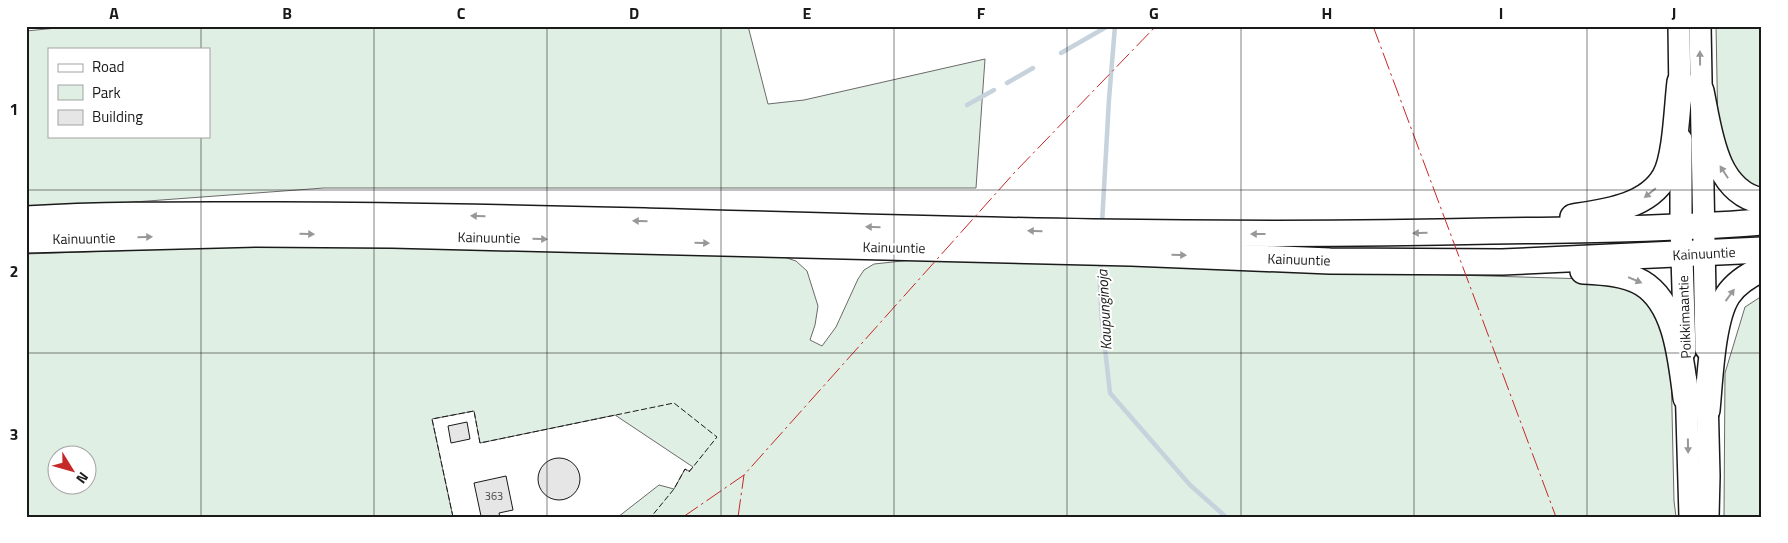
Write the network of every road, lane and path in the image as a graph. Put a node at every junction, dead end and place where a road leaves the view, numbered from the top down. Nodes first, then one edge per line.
1 (1679, 26) edge
2 (1700, 26) edge
3 (1690, 86) junction
4 (1762, 201) edge
5 (26, 219) edge
6 (1762, 222) edge
7 (1692, 226) junction
8 (1469, 232) junction
9 (26, 240) edge
10 (1084, 242) junction
11 (1131, 243) junction
12 (1762, 250) edge
13 (1693, 254) junction
14 (1466, 262) junction
15 (1762, 269) edge
16 (1697, 404) junction
17 (1690, 517) edge
18 (1708, 517) edge

1 - 3 main road, Poikkimaantie
3 -> 2 main road, Poikkimaantie
4 -> 3 highway
3 - 7 main road, Poikkimaantie
3 -> 8 highway
10 -> 5 highway, Kainuuntie
6 - 7 highway, Kainuuntie
7 - 8 highway, Kainuuntie
7 - 13 main road, Poikkimaantie
8 -> 11 highway, Kainuuntie
9 -> 10 highway, Kainuuntie
10 - 11 highway, Kainuuntie
11 -> 14 highway, Kainuuntie
12 - 13 highway, Kainuuntie
13 - 14 highway, Kainuuntie
13 - 16 main road, Poikkimaantie
14 -> 16 highway
16 -> 15 highway
16 -> 17 main road, Poikkimaantie
16 - 18 main road, Poikkimaantie

